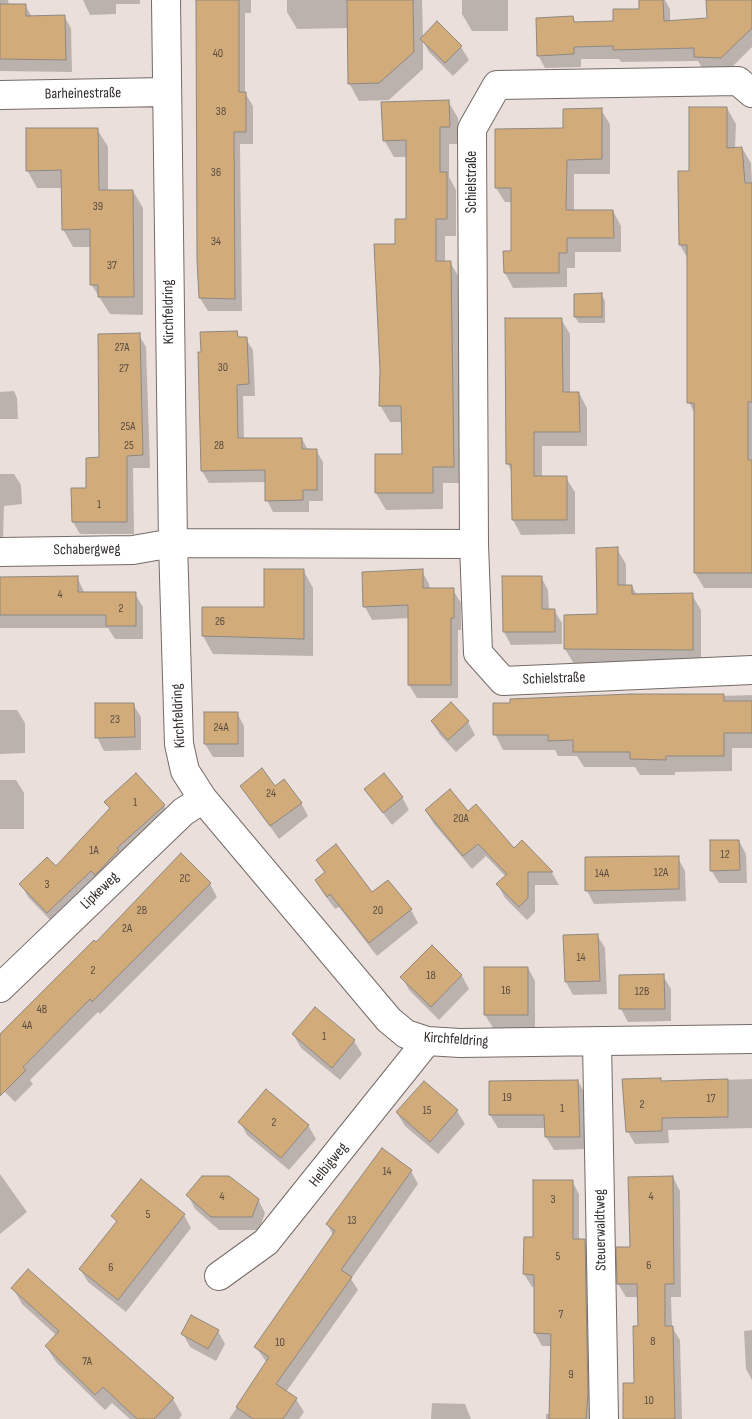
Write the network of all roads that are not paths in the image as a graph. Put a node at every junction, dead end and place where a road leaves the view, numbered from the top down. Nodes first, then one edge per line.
1 (166, 0) edge
2 (166, 92) junction
3 (752, 93) edge
4 (0, 95) edge
5 (173, 543) junction
6 (474, 544) junction
7 (0, 552) edge
8 (752, 670) edge
9 (203, 799) junction
10 (0, 988) edge
11 (752, 1039) edge
12 (427, 1041) junction
13 (597, 1042) junction
14 (219, 1276) dead end
15 (604, 1419) edge

1 - 2 street, Kirchfeldring
2 - 4 street, Barheinestraße
2 - 5 street, Kirchfeldring
3 - 6 street, Schielstraße
5 - 6 street
5 - 7 street, Schabergweg
5 - 9 street, Kirchfeldring
6 - 8 street, Schielstraße
9 - 10 street, Lipkeweg
9 - 12 street, Kirchfeldring
11 - 13 street, Kirchfeldring
12 - 13 street, Kirchfeldring
12 - 14 street, Helbigweg
13 - 15 street, Steuerwaldtweg

